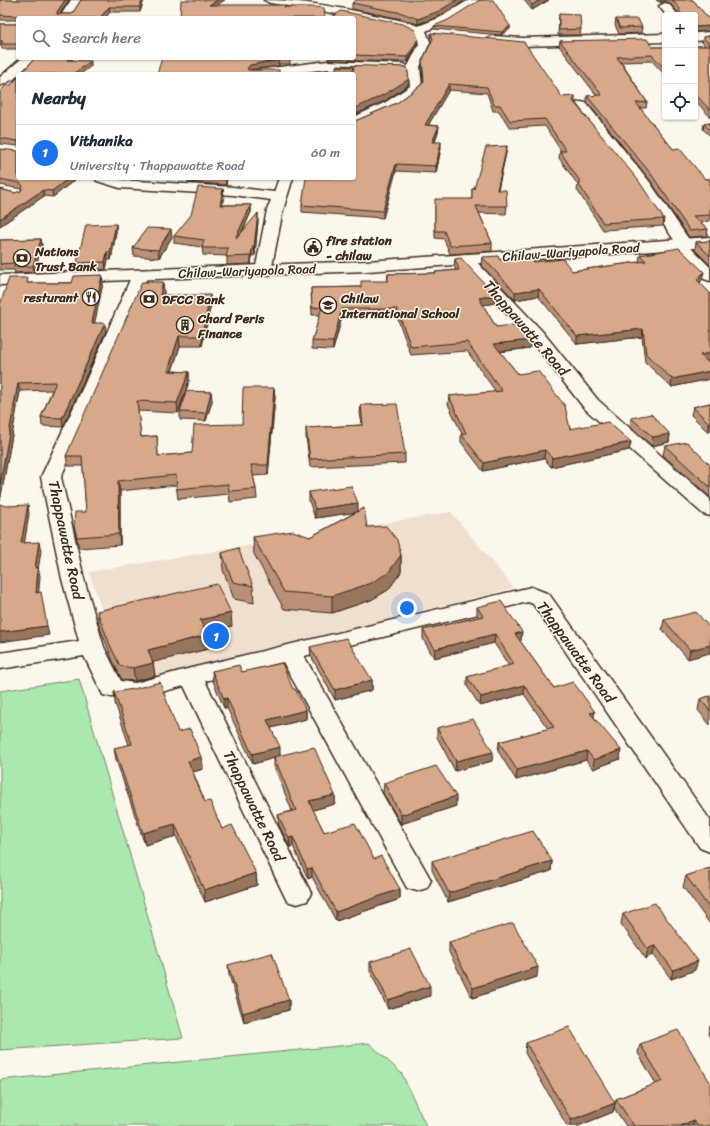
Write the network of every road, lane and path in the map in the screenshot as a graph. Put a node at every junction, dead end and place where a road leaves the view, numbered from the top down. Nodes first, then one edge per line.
1 (78, 0) edge
2 (270, 0) edge
3 (477, 0) edge
4 (321, 4) edge
5 (66, 16) edge
6 (420, 31) junction
7 (437, 35) edge
8 (710, 36) edge
9 (698, 37) edge
10 (662, 38) edge
11 (484, 39) edge
12 (27, 60) edge
13 (414, 68) junction
14 (14, 72) joint
15 (271, 72) edge
16 (0, 82) edge
17 (581, 106) dead end
18 (356, 121) edge
19 (108, 180) edge
20 (285, 180) edge
21 (280, 197) junction
22 (710, 242) edge
23 (680, 244) junction
24 (465, 259) junction
25 (262, 271) junction
26 (140, 275) junction
27 (710, 276) edge
28 (0, 280) edge
29 (710, 510) edge
30 (92, 647) junction
31 (290, 652) junction
32 (0, 661) edge
33 (191, 676) junction
34 (710, 842) edge
35 (417, 880) dead end
36 (297, 893) dead end

1 - 5 street
2 - 4 street
3 - 6 street
4 - 6 street
6 - 7 street
6 - 13 street
8 - 9 street
10 - 11 street
12 - 14 street
13 - 15 street
13 - 18 street
14 - 16 street
17 - 23 street
19 - 21 street
20 - 21 street
21 - 25 street
22 - 23 street, Chilaw-Wariyapola Road
23 - 24 street, Chilaw-Wariyapola Road
23 - 27 street
24 - 25 street, Chilaw-Wariyapola Road
24 - 29 street, Thappawatte Road
25 - 26 street, Chilaw-Wariyapola Road
26 - 28 street, Chilaw-Wariyapola Road
26 - 30 street, Thappawatte Road
30 - 32 street
30 - 33 street, Thappawatte Road
31 - 33 street, Thappawatte Road
31 - 34 street, Thappawatte Road
31 - 35 street
33 - 36 street, Thappawatte Road

